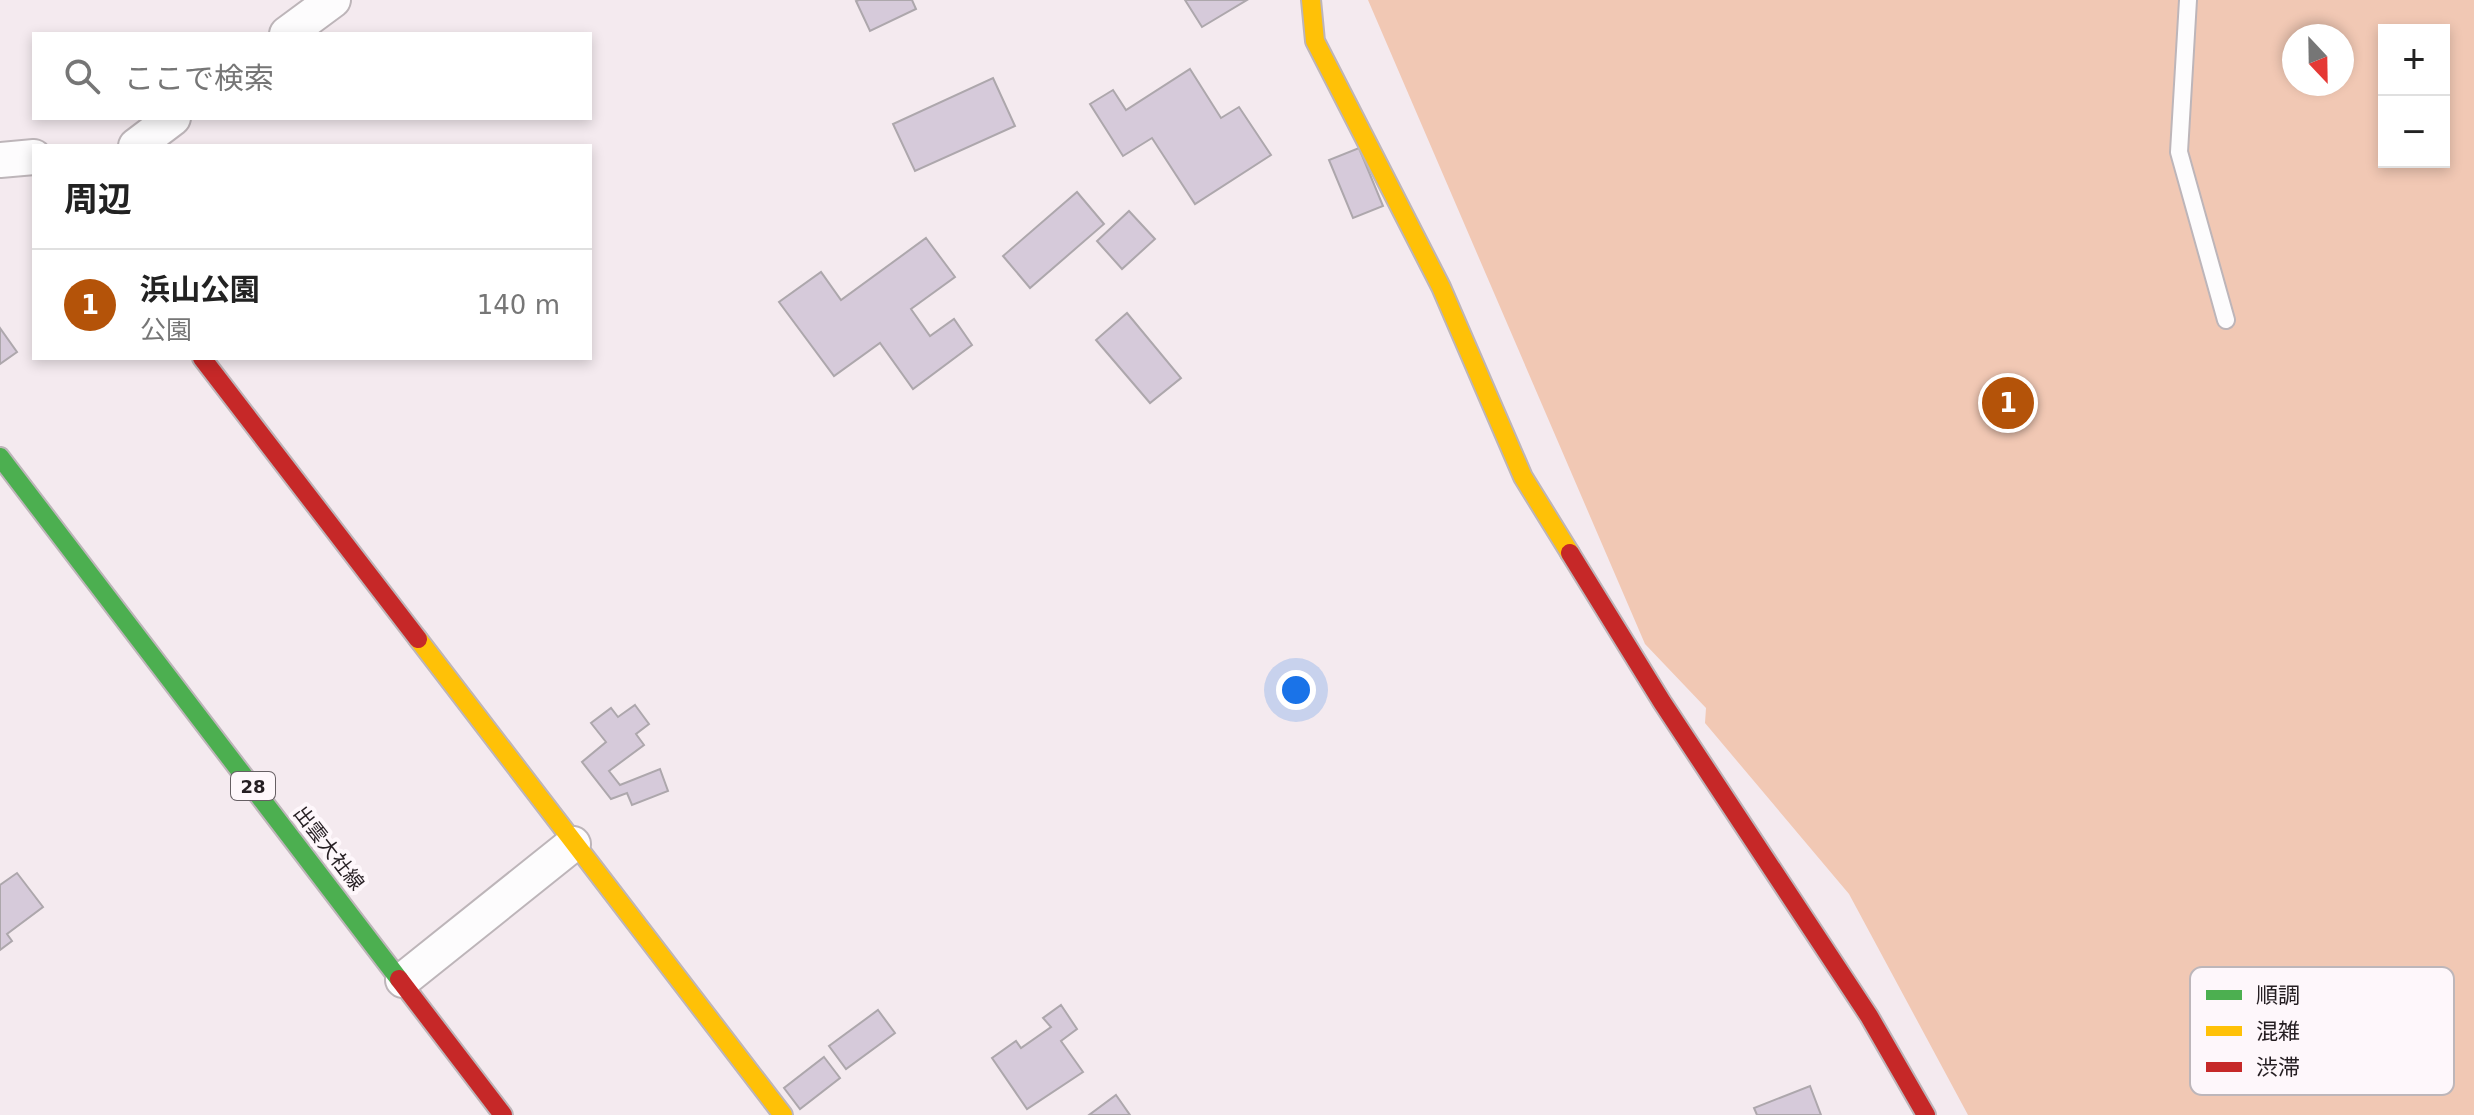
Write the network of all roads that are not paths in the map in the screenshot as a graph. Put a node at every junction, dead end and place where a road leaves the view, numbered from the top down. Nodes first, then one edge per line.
1 (333, 0) edge
2 (1311, 0) edge
3 (2188, 0) edge
4 (290, 32) edge
5 (170, 120) edge
6 (139, 144) edge
7 (32, 157) edge
8 (0, 160) edge
9 (2226, 320) dead end
10 (204, 360) edge
11 (0, 457) edge
12 (573, 844) junction
13 (403, 980) junction
14 (503, 1115) edge
15 (783, 1115) edge
16 (1926, 1115) edge

1 - 4 street
2 - 16 street
3 - 9 lane
5 - 6 street
7 - 8 street
10 - 12 street
11 - 13 street, 出雲大社線 / 28
12 - 13 street
12 - 15 street
13 - 14 street, 出雲大社線 / 28

